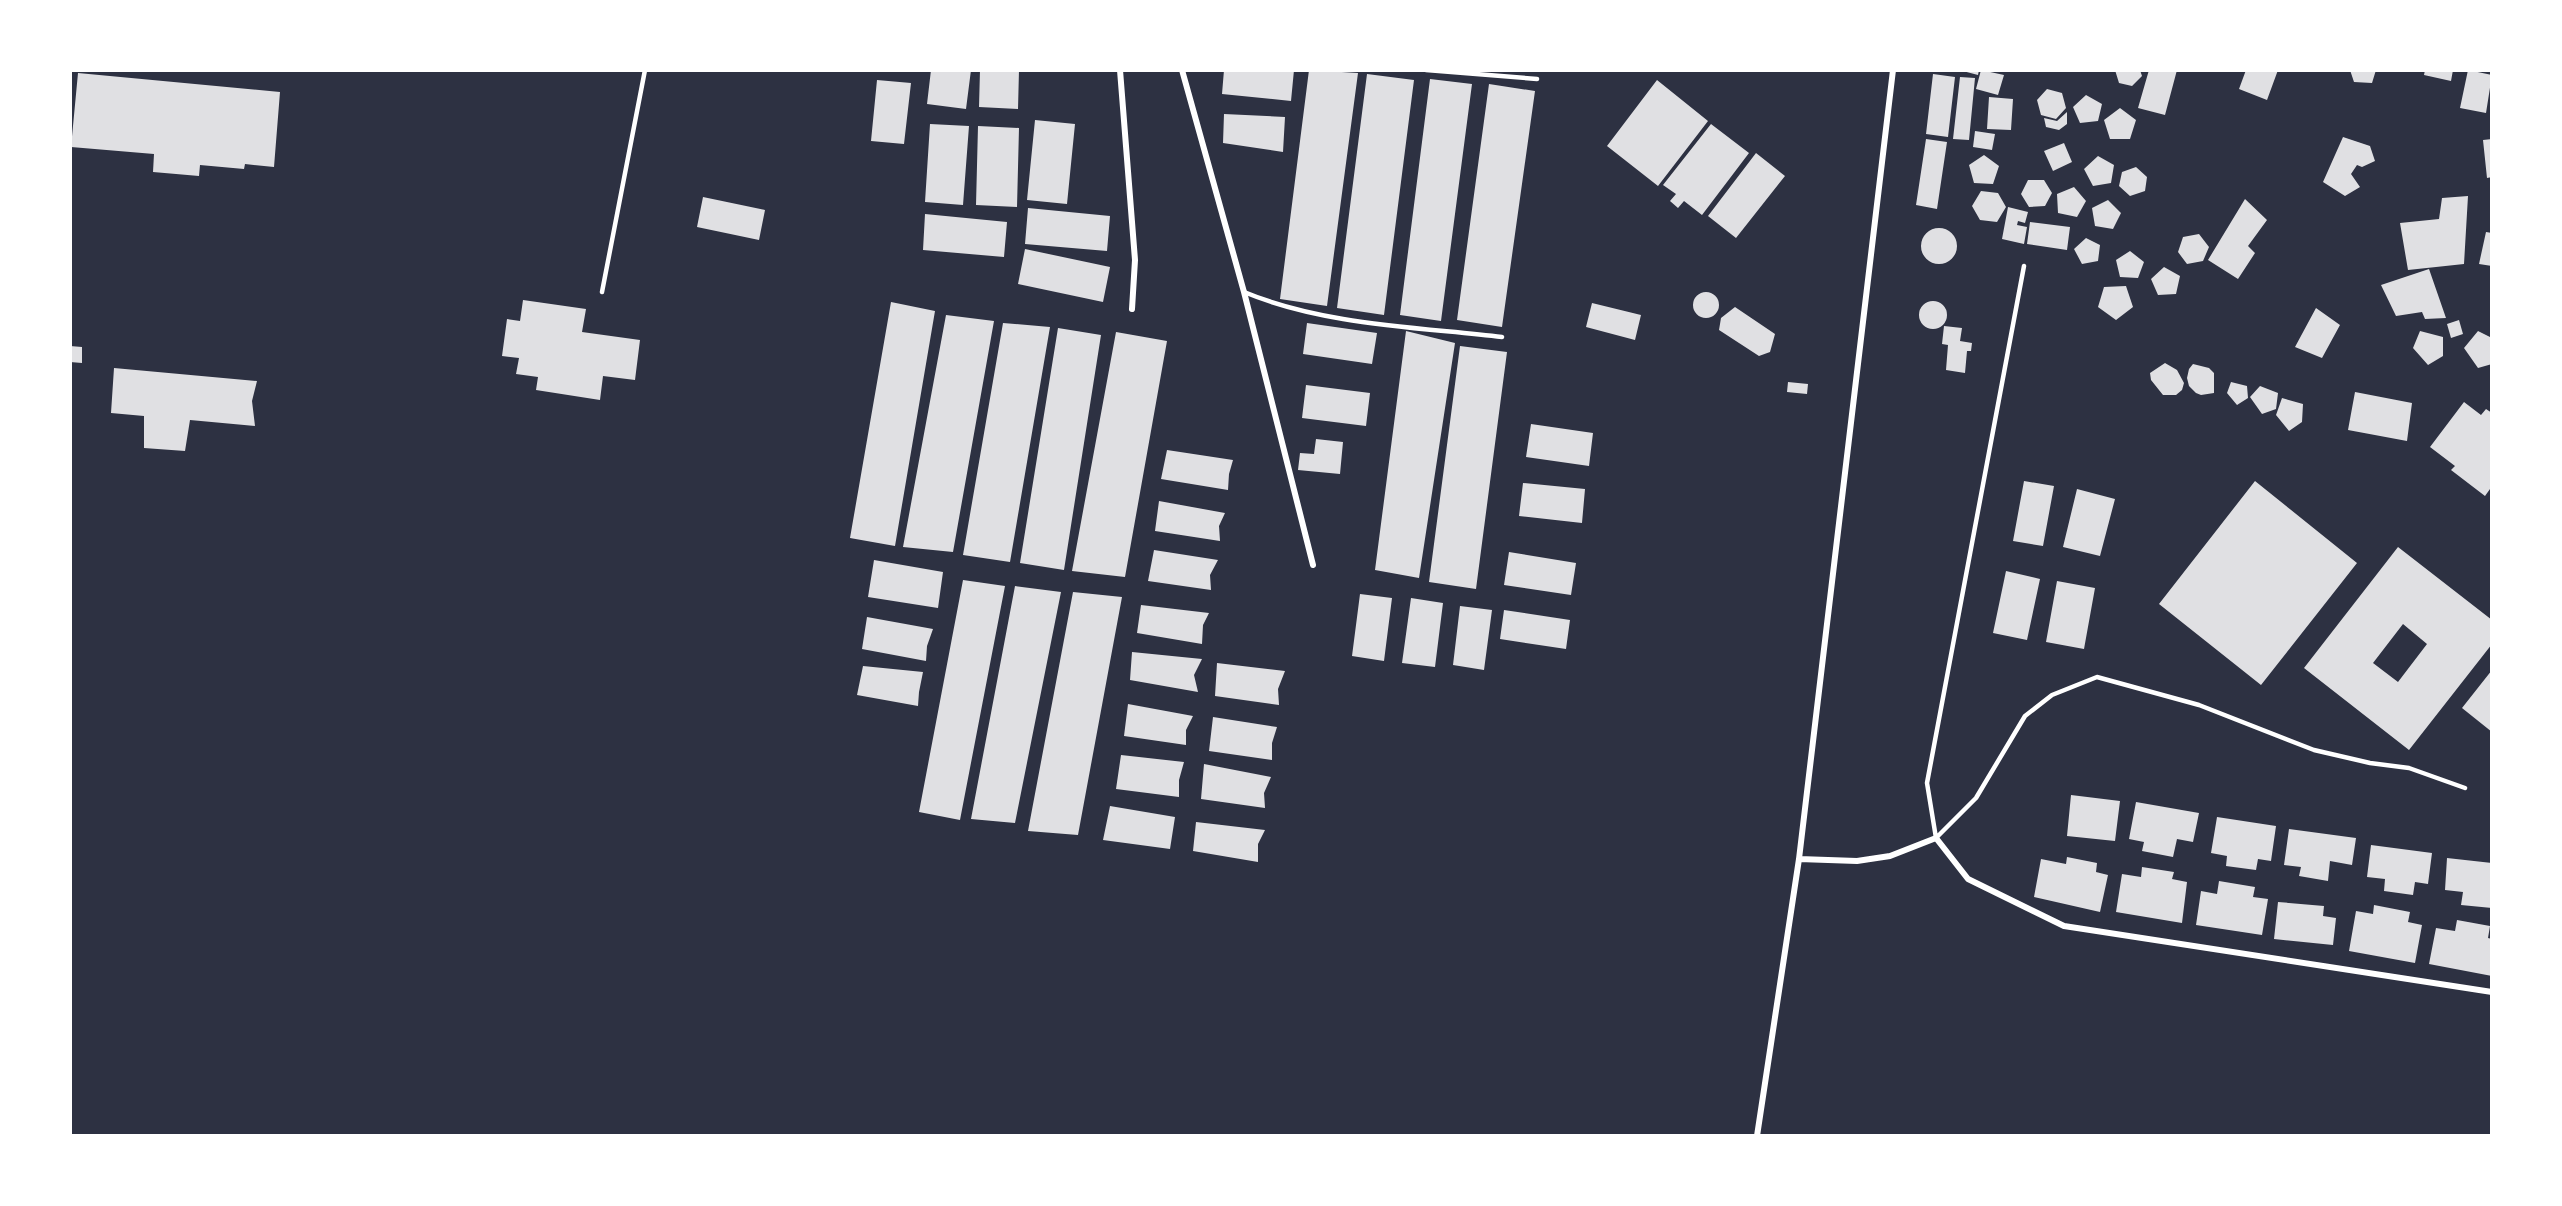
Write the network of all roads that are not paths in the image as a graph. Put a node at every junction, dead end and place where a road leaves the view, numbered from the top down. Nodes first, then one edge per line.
1 (645, 70) edge
2 (1120, 70) edge
3 (1182, 70) edge
4 (1426, 70) edge
5 (1893, 70) edge
6 (1537, 78) dead end
7 (2024, 266) dead end
8 (602, 292) dead end
9 (1244, 292) junction
10 (1132, 309) dead end
11 (1502, 336) dead end
12 (1313, 565) dead end
13 (2465, 788) dead end
14 (1936, 838) junction
15 (1799, 859) junction
16 (2492, 992) edge
17 (1757, 1136) edge

1 - 8 lane
2 - 10 street
3 - 9 street
4 - 6 lane
5 - 15 street
7 - 14 lane
9 - 11 lane
9 - 12 street
13 - 14 lane
14 - 15 street
14 - 16 street
15 - 17 street

